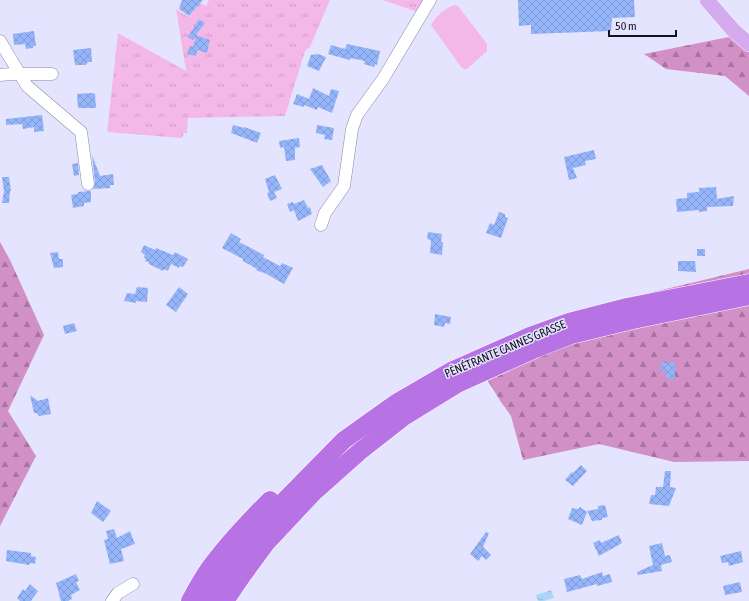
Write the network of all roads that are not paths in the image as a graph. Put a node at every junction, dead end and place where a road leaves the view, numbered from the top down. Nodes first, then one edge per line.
1 (430, 0) edge
2 (707, 0) edge
3 (0, 41) edge
4 (749, 44) edge
5 (20, 74) junction
6 (52, 74) dead end
7 (0, 75) edge
8 (88, 184) dead end
9 (321, 225) dead end
10 (749, 283) edge
11 (749, 296) edge
12 (344, 440) junction
13 (242, 576) junction
14 (133, 584) dead end
15 (112, 601) edge
16 (190, 601) edge
17 (208, 601) edge
18 (225, 601) edge
19 (231, 601) edge

1 - 9 street
2 - 4 main road
3 - 5 street
5 - 6 street
5 - 7 street
5 - 8 street
10 - 12 highway, PÉNÉTRANTE CANNES GRASSE
11 - 13 highway, PÉNÉTRANTE CANNES GRASSE
12 - 16 highway
12 - 17 highway, PÉNÉTRANTE CANNES GRASSE
13 - 18 highway, PÉNÉTRANTE CANNES GRASSE
13 - 19 highway
14 - 15 street

